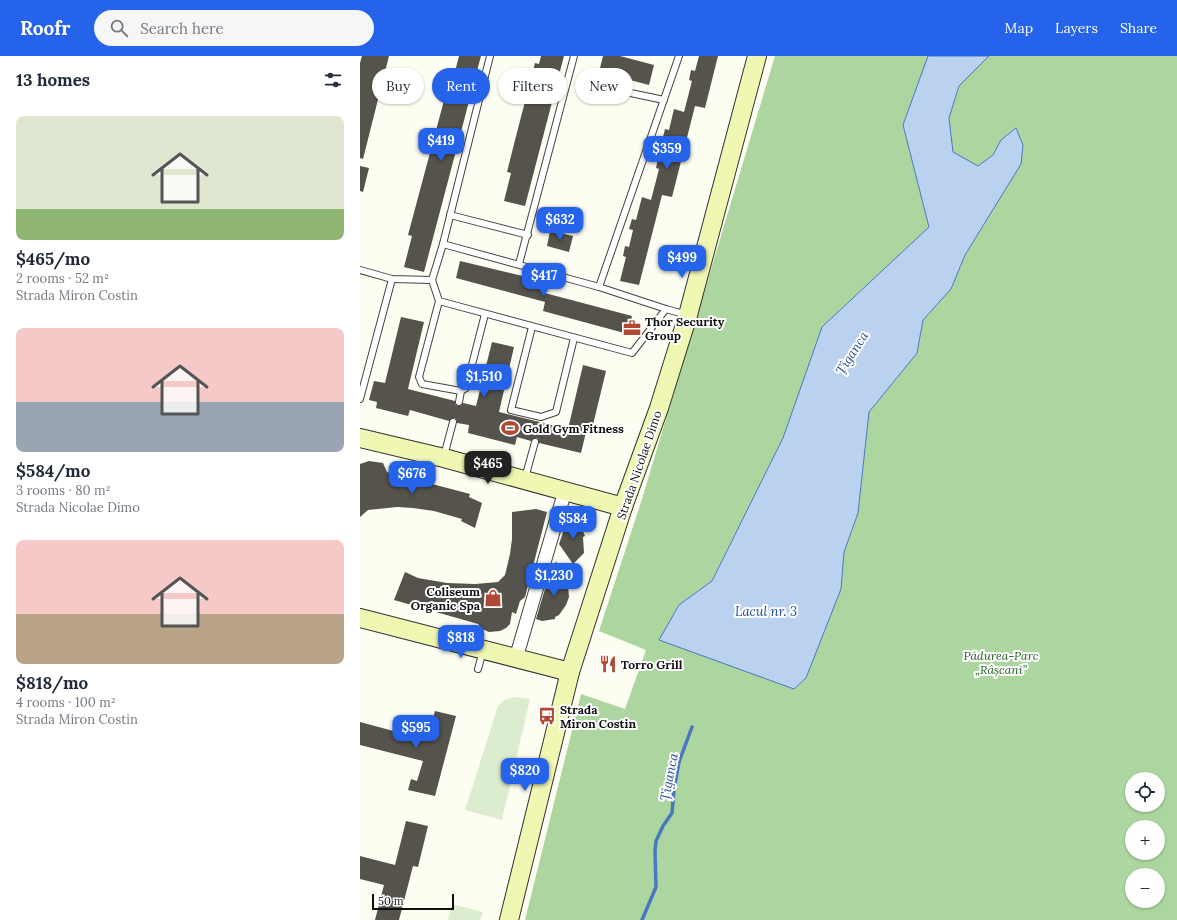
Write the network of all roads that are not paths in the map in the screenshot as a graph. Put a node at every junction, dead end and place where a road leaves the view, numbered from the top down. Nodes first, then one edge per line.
1 (490, 56) edge
2 (574, 56) edge
3 (679, 56) edge
4 (757, 56) edge
5 (633, 94) edge
6 (664, 100) junction
7 (450, 215) junction
8 (528, 235) junction
9 (443, 244) junction
10 (519, 264) junction
11 (360, 270) edge
12 (392, 279) junction
13 (432, 280) junction
14 (599, 287) junction
15 (439, 301) junction
16 (666, 309) junction
17 (486, 314) junction
18 (688, 315) junction
19 (532, 327) junction
20 (574, 338) junction
21 (461, 391) junction
22 (360, 399) edge
23 (459, 402) dead end
24 (453, 422) dead end
25 (360, 438) edge
26 (535, 442) dead end
27 (444, 458) junction
28 (525, 480) junction
29 (565, 491) junction
30 (623, 507) junction
31 (360, 618) edge
32 (484, 649) junction
33 (516, 658) junction
34 (478, 669) dead end
35 (570, 672) junction
36 (509, 920) edge

1 - 7 lane
2 - 8 lane
3 - 6 lane
4 - 18 main road, Strada Nicolae Dimo
5 - 6 lane
6 - 14 lane
7 - 8 lane
7 - 9 lane
8 - 10 lane
9 - 10 lane
9 - 13 lane
10 - 14 lane
11 - 12 lane
12 - 13 lane
12 - 22 lane
13 - 15 lane
14 - 16 lane
15 - 17 lane
15 - 21 lane
16 - 18 lane
16 - 20 lane
17 - 19 lane
17 - 21 lane
18 - 30 main road, Strada Nicolae Dimo
19 - 20 lane
19 - 20 lane
21 - 23 lane
24 - 27 lane
25 - 27 main road
26 - 28 lane
27 - 28 main road
28 - 29 main road
29 - 30 main road
29 - 33 street
30 - 35 main road, Strada Nicolae Dimo
31 - 32 main road
32 - 33 main road
32 - 34 lane
33 - 35 main road
35 - 36 main road, Strada Nicolae Dimo

